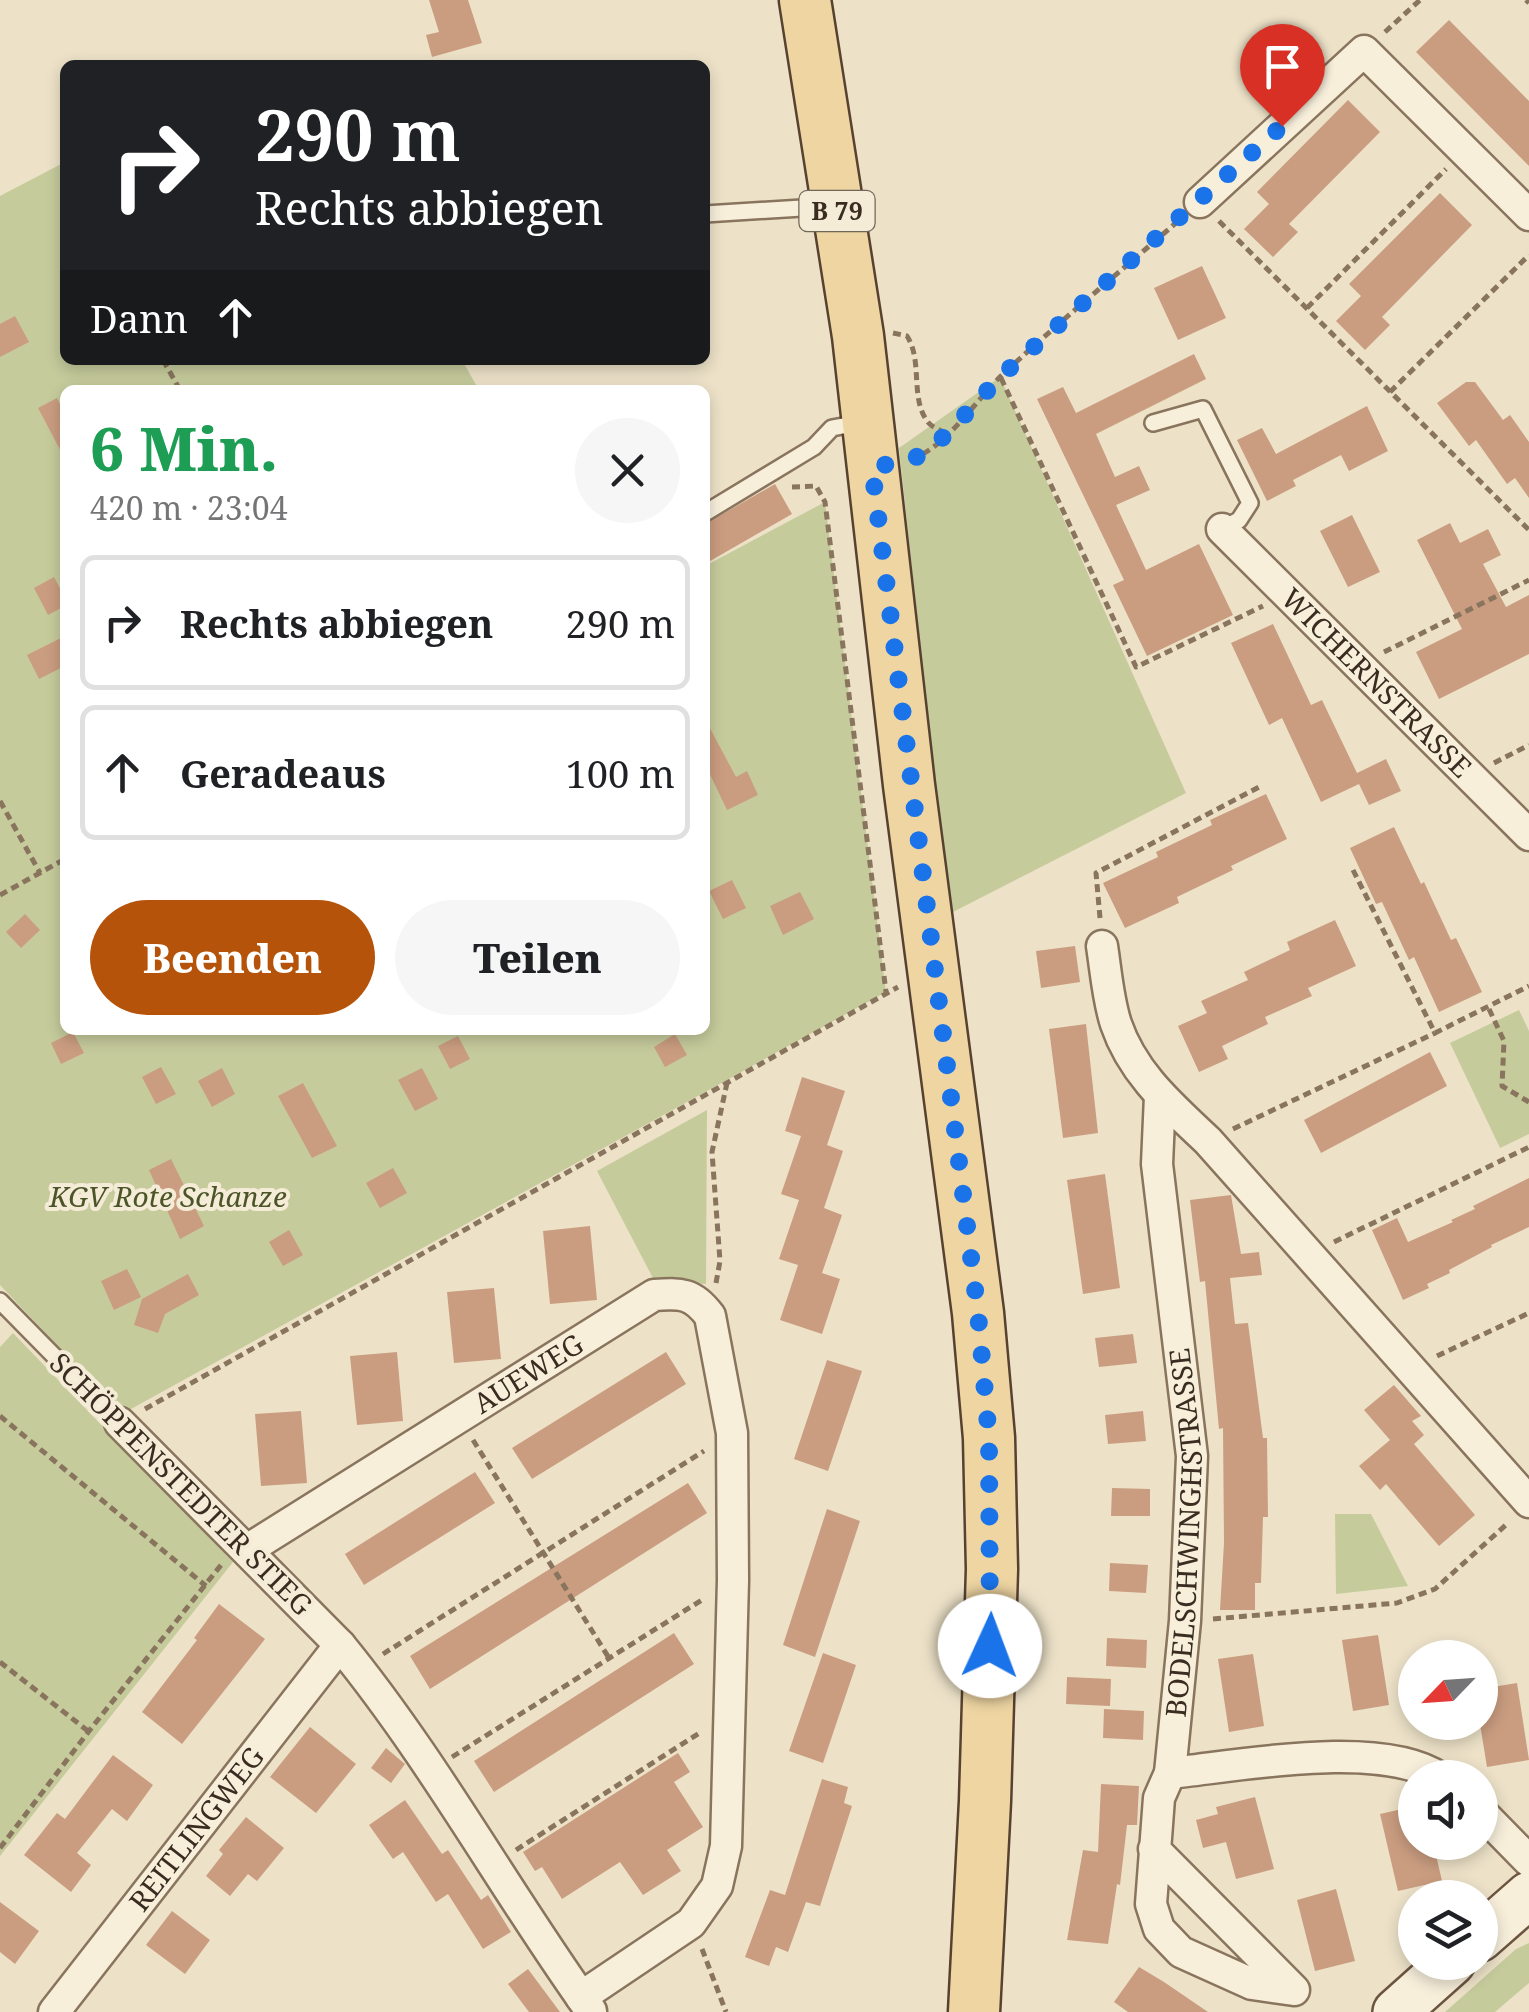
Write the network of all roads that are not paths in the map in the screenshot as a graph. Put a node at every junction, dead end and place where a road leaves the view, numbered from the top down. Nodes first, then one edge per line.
1 (805, 0) edge
2 (836, 202) junction
3 (1200, 202) road end
4 (710, 214) edge
5 (1529, 215) edge
6 (1153, 423) dead end
7 (870, 445) junction
8 (710, 510) edge
9 (1222, 529) joint
10 (1529, 835) edge
11 (1102, 946) road end
12 (1160, 1096) junction
13 (0, 1301) edge
14 (120, 1423) joint
15 (1522, 1509) edge
16 (243, 1546) junction
17 (340, 1645) junction
18 (1398, 1763) edge
19 (1170, 1773) junction
20 (1498, 1829) edge
21 (1154, 1849) junction
22 (1529, 1861) edge
23 (1529, 1895) edge
24 (1498, 1922) edge
25 (1432, 1980) edge
26 (1305, 2001) edge
27 (586, 2004) edge
28 (54, 2012) edge
29 (974, 2012) edge
30 (1396, 2012) edge

1 - 2 main road, B 79
2 - 4 lane
2 - 7 main road, B 79
3 - 5 street
6 - 9 lane
7 - 8 lane
7 - 29 main road, B 79
9 - 10 street, WICHERNSTRASSE
11 - 12 street
12 - 15 street
12 - 19 street, BODELSCHWINGHSTRASSE
13 - 14 lane, SCHÖPPENSTEDTER STIEG
14 - 16 street, SCHÖPPENSTEDTER STIEG
16 - 17 street, SCHÖPPENSTEDTER STIEG
16 - 27 street, AUEWEG
17 - 27 street, SCHÖPPENSTEDTER STIEG
17 - 28 street, REITLINGWEG
18 - 19 street
19 - 21 street, BODELSCHWINGHSTRASSE
20 - 22 street
21 - 26 street, BODELSCHWINGHSTRASSE
21 - 26 street, BODELSCHWINGHSTRASSE
23 - 24 street
25 - 30 street

